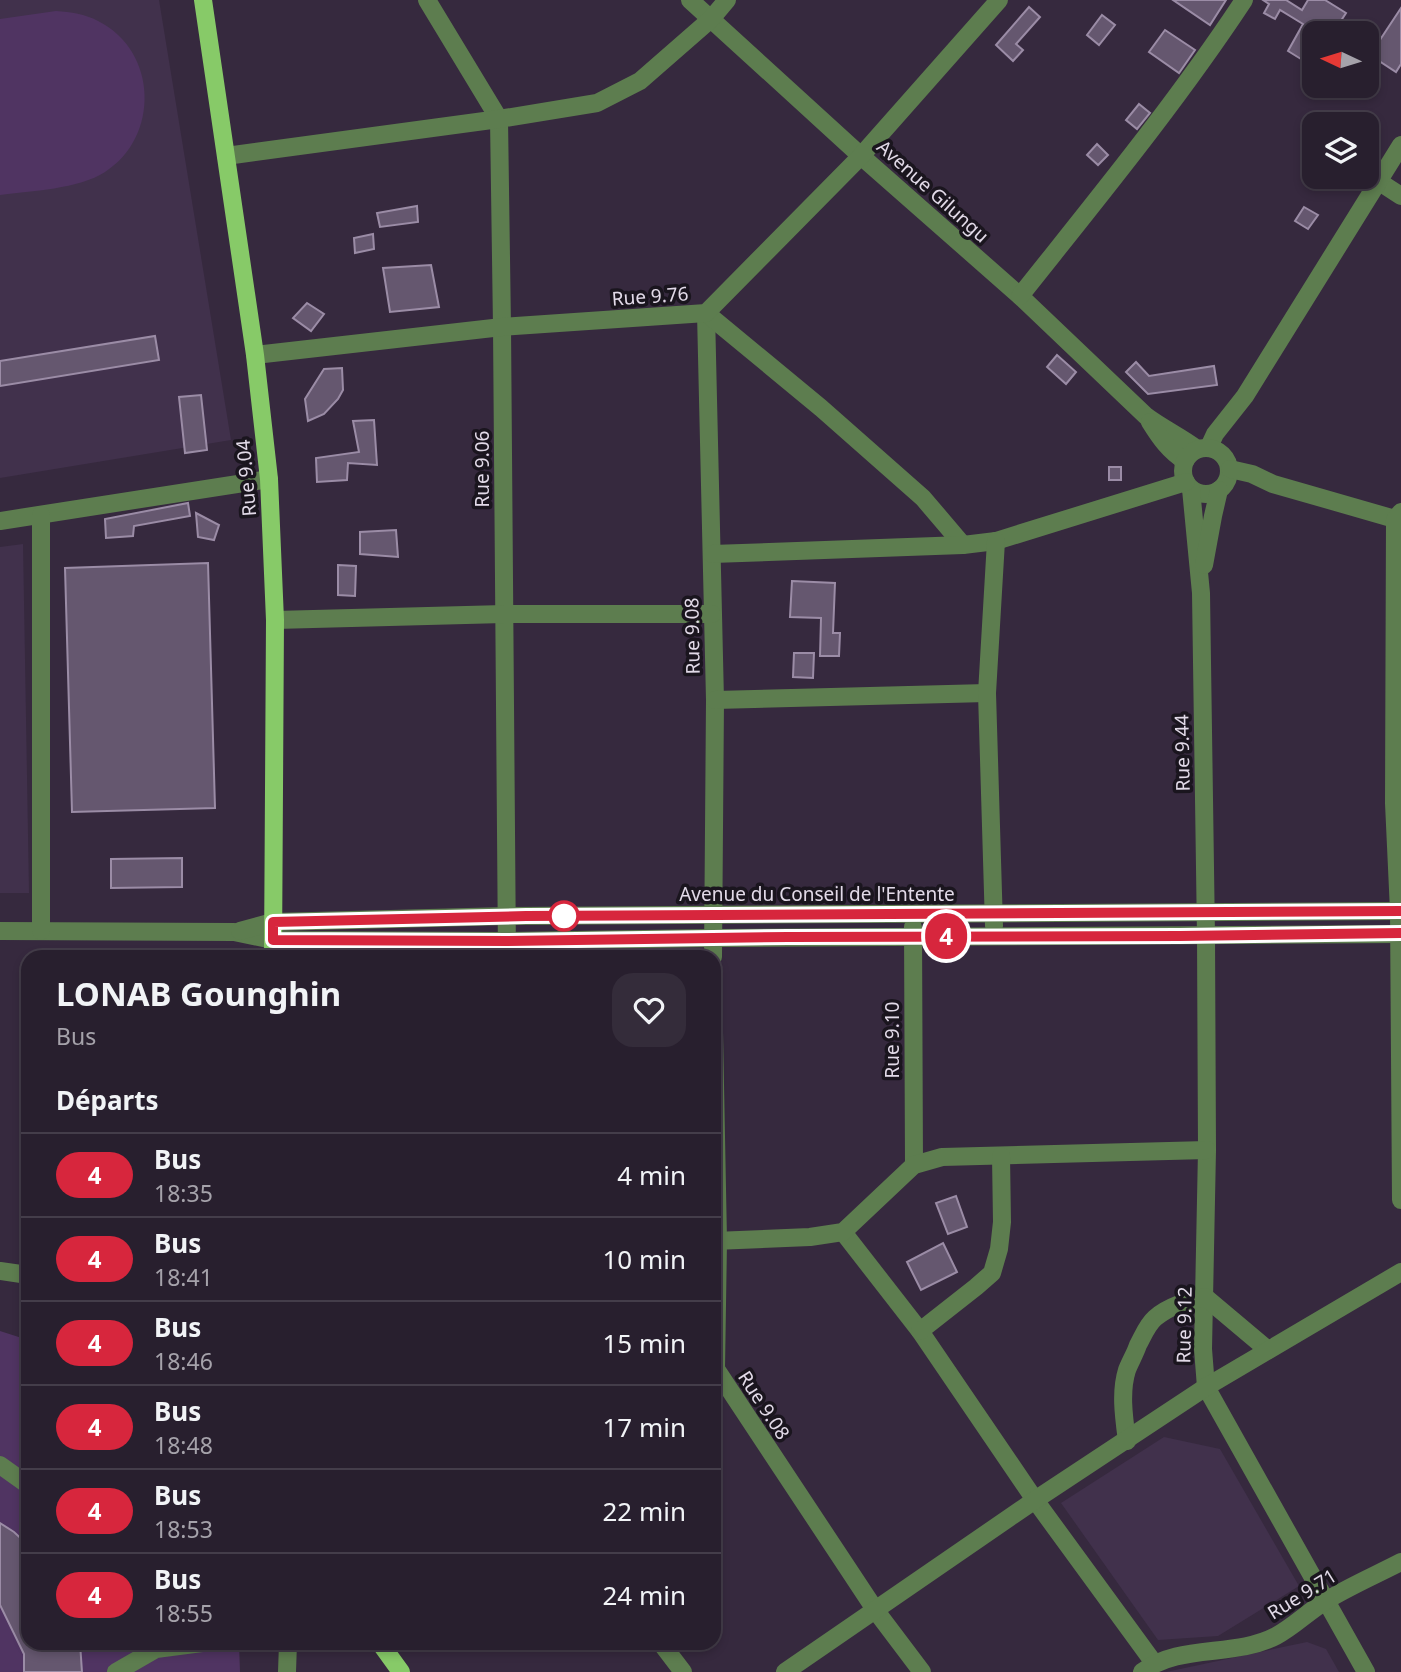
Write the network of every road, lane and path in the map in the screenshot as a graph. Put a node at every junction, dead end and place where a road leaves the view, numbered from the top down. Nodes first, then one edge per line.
1 (203, 0) edge
2 (427, 0) edge
3 (690, 0) edge
4 (727, 0) edge
5 (999, 0) edge
6 (1244, 0) edge
7 (711, 19) junction
8 (499, 119) junction
9 (1401, 145) edge
10 (226, 156) junction
11 (861, 156) junction
12 (1379, 179) edge
13 (1379, 182) edge
14 (1373, 189) edge
15 (1401, 196) edge
16 (1020, 296) junction
17 (706, 313) junction
18 (502, 327) junction
19 (255, 355) junction
20 (1245, 396) junction
21 (1197, 452) junction
22 (1225, 475) junction
23 (269, 479) junction
24 (1188, 485) junction
25 (41, 515) junction
26 (1398, 516) edge
27 (0, 521) edge
28 (996, 541) junction
29 (964, 545) junction
30 (712, 554) junction
31 (1201, 593) junction
32 (504, 614) junction
33 (712, 614) junction
34 (275, 620) junction
35 (987, 693) junction
36 (715, 700) junction
37 (1397, 729) edge
38 (1400, 911) edge
39 (1206, 913) junction
40 (913, 914) junction
41 (993, 914) junction
42 (712, 915) junction
43 (507, 916) junction
44 (0, 931) edge
45 (41, 931) junction
46 (1400, 933) edge
47 (913, 936) junction
48 (995, 936) junction
49 (1206, 936) junction
50 (712, 938) junction
51 (273, 940) edge
52 (507, 949) edge
53 (713, 950) edge
54 (1207, 1150) junction
55 (1001, 1156) junction
56 (914, 1165) junction
57 (1401, 1200) edge
58 (843, 1232) junction
59 (721, 1241) edge
60 (0, 1271) edge
61 (1401, 1272) edge
62 (21, 1274) edge
63 (1205, 1297) junction
64 (920, 1331) junction
65 (1268, 1350) junction
66 (721, 1379) edge
67 (1206, 1387) junction
68 (1127, 1441) junction
69 (0, 1465) edge
70 (21, 1480) edge
71 (1035, 1500) junction
72 (1401, 1562) edge
73 (1325, 1601) junction
74 (876, 1611) junction
75 (154, 1650) edge
76 (288, 1650) edge
77 (385, 1650) edge
78 (667, 1650) edge
79 (1148, 1667) edge
80 (116, 1672) edge
81 (286, 1672) edge
82 (401, 1672) edge
83 (683, 1672) edge
84 (785, 1672) edge
85 (922, 1672) edge
86 (1366, 1672) edge

1 - 10 main road, Rue 9.04
2 - 8 street
3 - 7 street, Avenue Gilungu
4 - 7 street
5 - 11 street, Rue 9.76
6 - 16 street
7 - 8 street
7 - 11 street, Avenue Gilungu
8 - 10 street
8 - 18 street, Rue 9.06
9 - 12 street
10 - 19 main road, Rue 9.04
11 - 16 street, Avenue Gilungu
11 - 17 street, Rue 9.76
13 - 15 street
14 - 20 street
16 - 21 street, Avenue Gilungu
17 - 18 street, Rue 9.76
17 - 29 street
17 - 30 street, Rue 9.08
18 - 19 street, Rue 9.76
18 - 32 street, Rue 9.06
19 - 23 main road, Rue 9.04
20 - 21 street
20 - 22 street
21 - 22 street
21 - 24 street
22 - 24 street
22 - 26 street
22 - 31 street
23 - 25 street
23 - 34 main road, Rue 9.04
24 - 28 street
24 - 31 street
25 - 27 street
25 - 45 street
26 - 37 street
28 - 29 street
28 - 35 street
29 - 30 street
30 - 33 street, Rue 9.08
31 - 39 street, Rue 9.44
32 - 33 street
32 - 34 street
32 - 43 street, Rue 9.06
33 - 36 street, Rue 9.08
34 - 51 main road, Rue 9.04
35 - 36 street
35 - 41 street
36 - 42 street, Rue 9.08
37 - 38 street
38 - 39 street, Avenue du Conseil de l'Entente
38 - 46 street
39 - 41 street, Avenue du Conseil de l'Entente
39 - 49 street, Rue 9.44
40 - 41 street, Avenue du Conseil de l'Entente
40 - 42 street, Avenue du Conseil de l'Entente
40 - 47 street, Rue 9.10
41 - 48 street
42 - 43 street, Avenue du Conseil de l'Entente
42 - 50 street, Rue 9.08
43 - 51 street, Avenue du Conseil de l'Entente
43 - 52 street, Rue 9.06
44 - 45 street, Avenue du Conseil de l'Entente
45 - 51 street, Avenue du Conseil de l'Entente
46 - 49 street, Avenue du Conseil de l'Entente
46 - 57 street
47 - 48 street, Avenue du Conseil de l'Entente
47 - 50 street, Avenue du Conseil de l'Entente
47 - 56 street, Rue 9.10
48 - 49 street, Avenue du Conseil de l'Entente
49 - 54 street, Rue 9.12
50 - 52 street, Avenue du Conseil de l'Entente
50 - 53 street, Rue 9.08
51 - 52 street, Avenue du Conseil de l'Entente
54 - 55 street
54 - 63 street, Rue 9.12
55 - 56 street
55 - 64 street
56 - 58 street
58 - 59 street
58 - 64 street
60 - 62 street
61 - 65 street
63 - 65 street
63 - 67 street, Rue 9.12
63 - 68 street
64 - 71 street
65 - 67 street
66 - 74 street, Rue 9.08
67 - 68 street
67 - 73 street, Rue 9.12
68 - 71 street
69 - 70 street
71 - 74 street
71 - 79 street
72 - 73 street, Rue 9.71
73 - 79 street, Rue 9.71
73 - 86 street, Rue 9.12
74 - 84 street
74 - 85 street, Rue 9.08
75 - 80 street
76 - 81 street
77 - 82 main road
78 - 83 street

